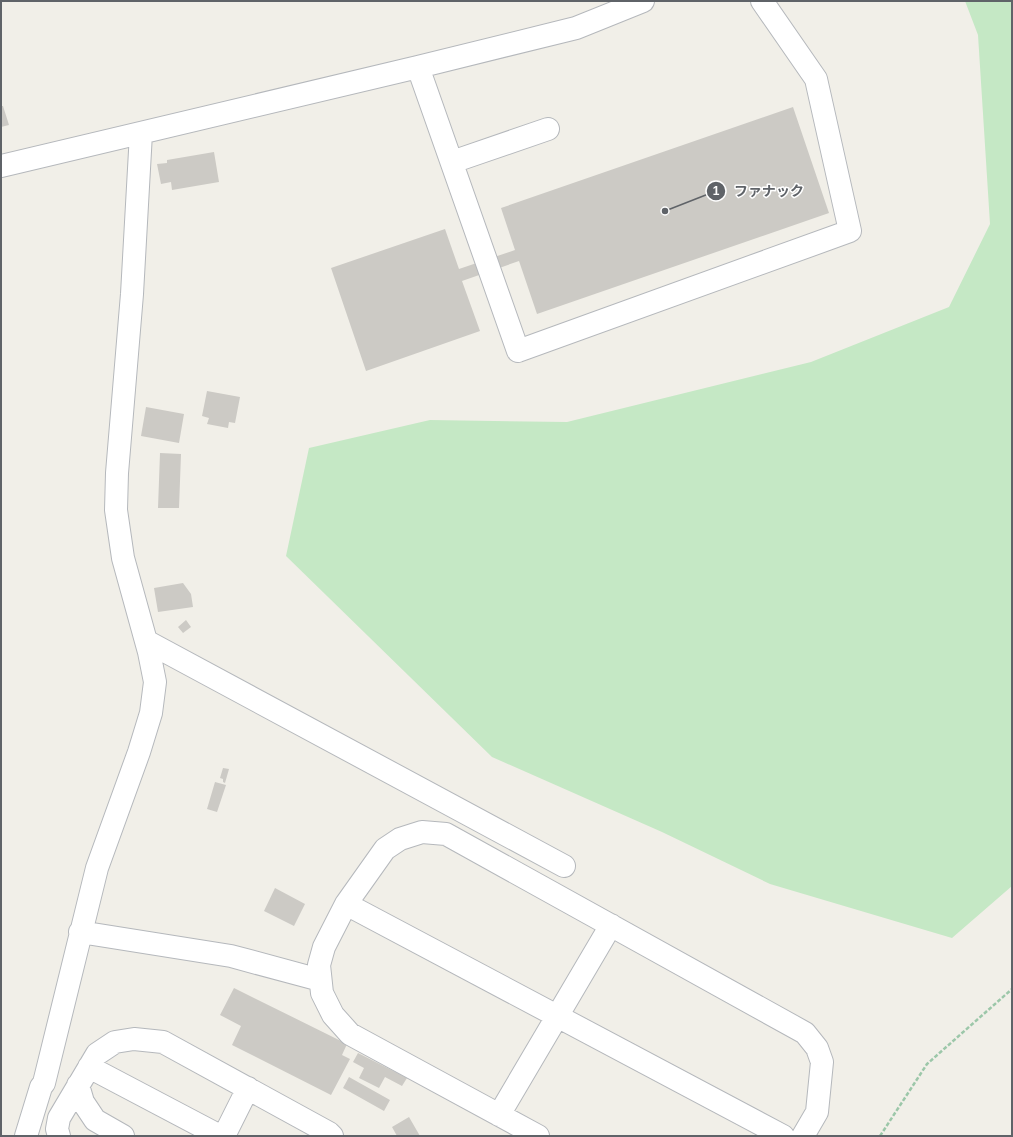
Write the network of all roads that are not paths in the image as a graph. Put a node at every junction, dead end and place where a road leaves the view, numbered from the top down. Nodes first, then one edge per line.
1 (643, 1) edge
2 (762, 1) edge
3 (418, 67) junction
4 (548, 129) dead end
5 (141, 133) junction
6 (452, 162) junction
7 (1, 166) edge
8 (146, 641) junction
9 (564, 866) dead end
10 (346, 904) junction
11 (610, 925) junction
12 (80, 932) junction
13 (320, 980) junction
14 (557, 1016) junction
15 (89, 1067) junction
16 (78, 1085) junction
17 (248, 1088) junction
18 (508, 1125) edge
19 (26, 1136) edge
20 (58, 1136) edge
21 (123, 1136) edge
22 (220, 1136) edge
23 (224, 1136) edge
24 (332, 1136) edge
25 (538, 1136) edge
26 (783, 1136) edge
27 (803, 1136) edge

1 - 3 street
2 - 6 street
3 - 5 street
3 - 6 street
4 - 6 street
5 - 7 street
5 - 8 street
8 - 9 street
8 - 12 street
10 - 11 street
10 - 13 street
10 - 14 street
11 - 14 street
11 - 27 street
12 - 13 street
12 - 19 street
13 - 18 street
14 - 18 street
14 - 26 street
15 - 16 street
15 - 17 street
15 - 22 street
16 - 20 street
16 - 21 street
17 - 23 street
17 - 24 street
18 - 25 street

